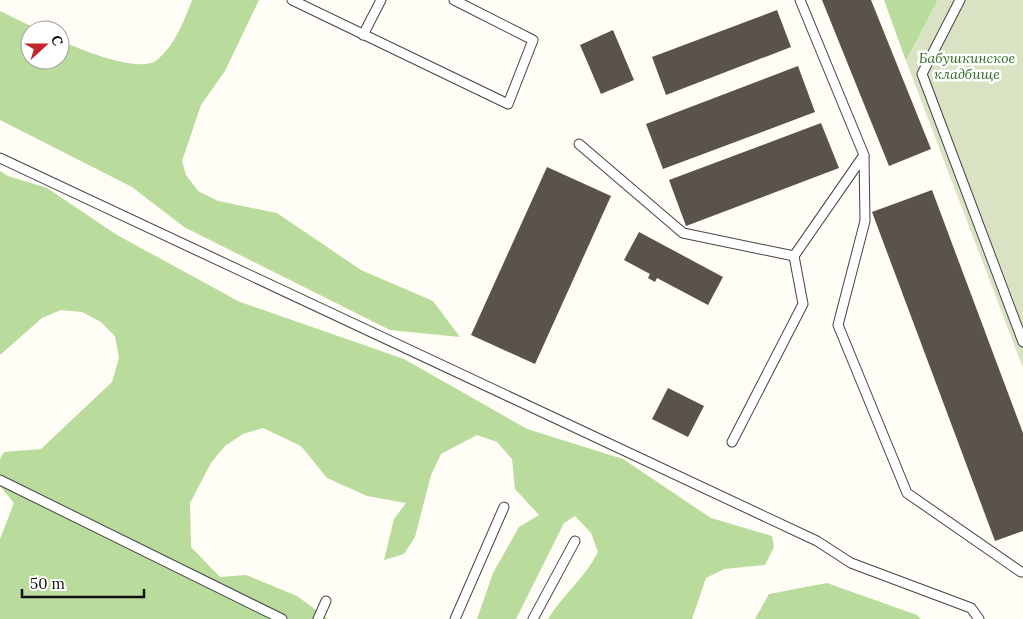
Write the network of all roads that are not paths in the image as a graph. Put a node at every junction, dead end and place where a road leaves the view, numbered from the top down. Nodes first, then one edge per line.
1 (292, 0) edge
2 (381, 0) edge
3 (454, 0) edge
4 (800, 0) edge
5 (960, 0) edge
6 (363, 35) junction
7 (580, 144) dead end
8 (864, 156) junction
9 (0, 158) edge
10 (794, 256) junction
11 (1023, 342) edge
12 (732, 442) dead end
13 (0, 480) edge
14 (504, 507) dead end
15 (575, 541) dead end
16 (1021, 572) dead end
17 (326, 601) dead end
18 (282, 619) edge
19 (318, 619) edge
20 (455, 619) edge
21 (533, 619) edge
22 (979, 619) edge

1 - 6 lane
2 - 6 lane
3 - 6 lane
4 - 8 lane
5 - 11 lane
7 - 10 lane
8 - 10 lane
8 - 16 lane
9 - 22 lane
10 - 12 lane
13 - 18 lane
14 - 20 lane
15 - 21 lane
17 - 19 lane

